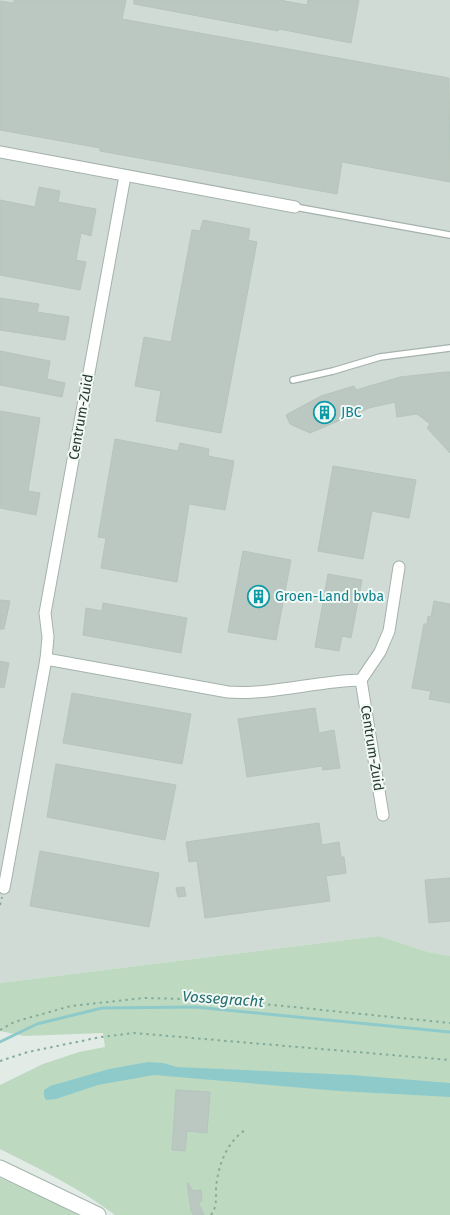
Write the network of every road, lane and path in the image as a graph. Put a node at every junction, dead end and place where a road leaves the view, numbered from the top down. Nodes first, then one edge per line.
1 (0, 152) edge
2 (125, 176) junction
3 (295, 207) joint
4 (450, 235) edge
5 (450, 348) edge
6 (293, 380) dead end
7 (399, 566) dead end
8 (46, 659) junction
9 (361, 680) junction
10 (383, 816) dead end
11 (6, 841) edge
12 (4, 888) dead end
13 (450, 1023) edge
14 (0, 1030) edge
15 (450, 1060) edge
16 (0, 1061) edge
17 (245, 1130) dead end
18 (0, 1168) edge
19 (98, 1215) edge
20 (211, 1215) edge

1 - 2 street
2 - 3 street
2 - 8 street, Centrum-Zuid
3 - 4 lane
5 - 6 lane
7 - 9 street
8 - 9 street
8 - 11 street, Centrum-Zuid
9 - 10 street, Centrum-Zuid
11 - 12 street, Centrum-Zuid
13 - 14 path
15 - 16 path
17 - 20 path
18 - 19 street

